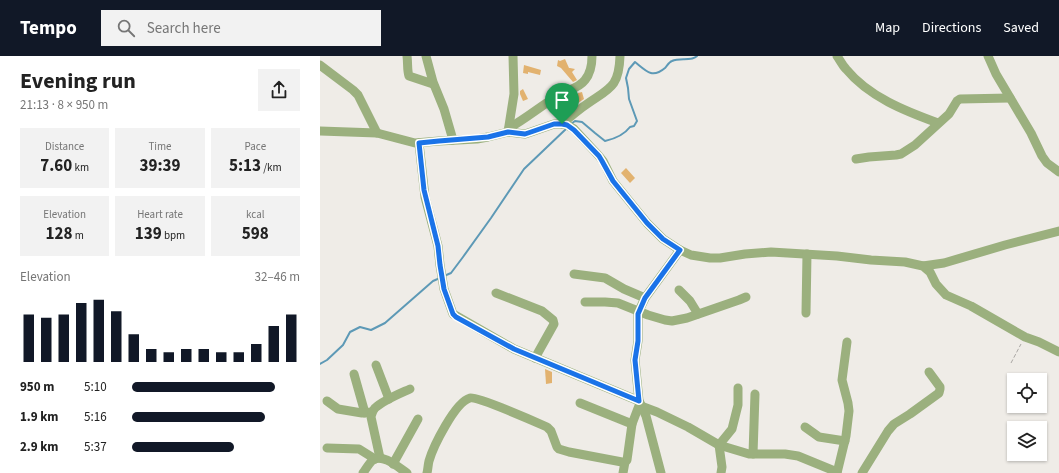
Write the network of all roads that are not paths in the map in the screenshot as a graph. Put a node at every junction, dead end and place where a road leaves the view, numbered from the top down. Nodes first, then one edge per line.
1 (407, 56) edge
2 (426, 56) edge
3 (513, 56) edge
4 (592, 56) edge
5 (620, 56) edge
6 (837, 56) edge
7 (979, 56) edge
8 (989, 58) edge
9 (320, 65) edge
10 (433, 84) junction
11 (1010, 98) junction
12 (938, 123) junction
13 (562, 124) junction
14 (508, 130) junction
15 (320, 131) edge
16 (378, 133) junction
17 (453, 140) junction
18 (419, 143) junction
19 (856, 159) dead end
20 (1059, 172) edge
21 (1059, 231) edge
22 (680, 250) junction
23 (807, 254) junction
24 (923, 266) junction
25 (574, 274) dead end
26 (679, 290) dead end
27 (496, 293) dead end
28 (746, 297) dead end
29 (645, 298) junction
30 (585, 302) dead end
31 (639, 311) junction
32 (806, 313) dead end
33 (698, 314) junction
34 (847, 342) dead end
35 (1059, 352) edge
36 (536, 358) junction
37 (376, 365) dead end
38 (929, 372) dead end
39 (354, 374) dead end
40 (738, 388) dead end
41 (410, 389) dead end
42 (756, 394) dead end
43 (388, 400) junction
44 (327, 401) dead end
45 (580, 403) dead end
46 (640, 403) junction
47 (368, 412) junction
48 (418, 420) dead end
49 (632, 424) junction
50 (806, 427) dead end
51 (845, 441) junction
52 (719, 445) junction
53 (327, 448) dead end
54 (753, 454) junction
55 (377, 458) junction
56 (625, 462) junction
57 (393, 464) junction
58 (363, 473) edge
59 (407, 473) edge
60 (427, 473) edge
61 (623, 473) edge
62 (661, 473) edge
63 (720, 473) edge
64 (837, 473) edge
65 (862, 473) edge

1 - 10 street
2 - 10 street
3 - 14 street
4 - 14 street
5 - 13 street
6 - 12 street
7 - 8 street
8 - 11 street
9 - 16 street
10 - 17 street
11 - 12 street
11 - 20 street
12 - 19 street
13 - 14 street
13 - 22 street
14 - 17 street
15 - 16 street
16 - 18 street
17 - 18 street
18 - 36 street
21 - 24 street
22 - 23 street
22 - 29 street
23 - 24 street
23 - 32 street
24 - 35 street
25 - 29 street
26 - 33 street
27 - 36 street
28 - 33 street
29 - 31 street
30 - 31 street
31 - 33 street
31 - 46 street
34 - 51 street
36 - 46 street
37 - 43 street
38 - 65 street
39 - 47 street
40 - 52 street
41 - 43 street
42 - 54 street
43 - 47 street
44 - 47 street
45 - 49 street
46 - 49 street
46 - 52 street
46 - 62 street
47 - 55 street
48 - 57 street
49 - 56 street
50 - 51 street
51 - 64 street
52 - 54 street
52 - 63 street
53 - 55 street
54 - 64 street
55 - 57 street
55 - 58 street
56 - 60 street
56 - 61 street
57 - 59 street

